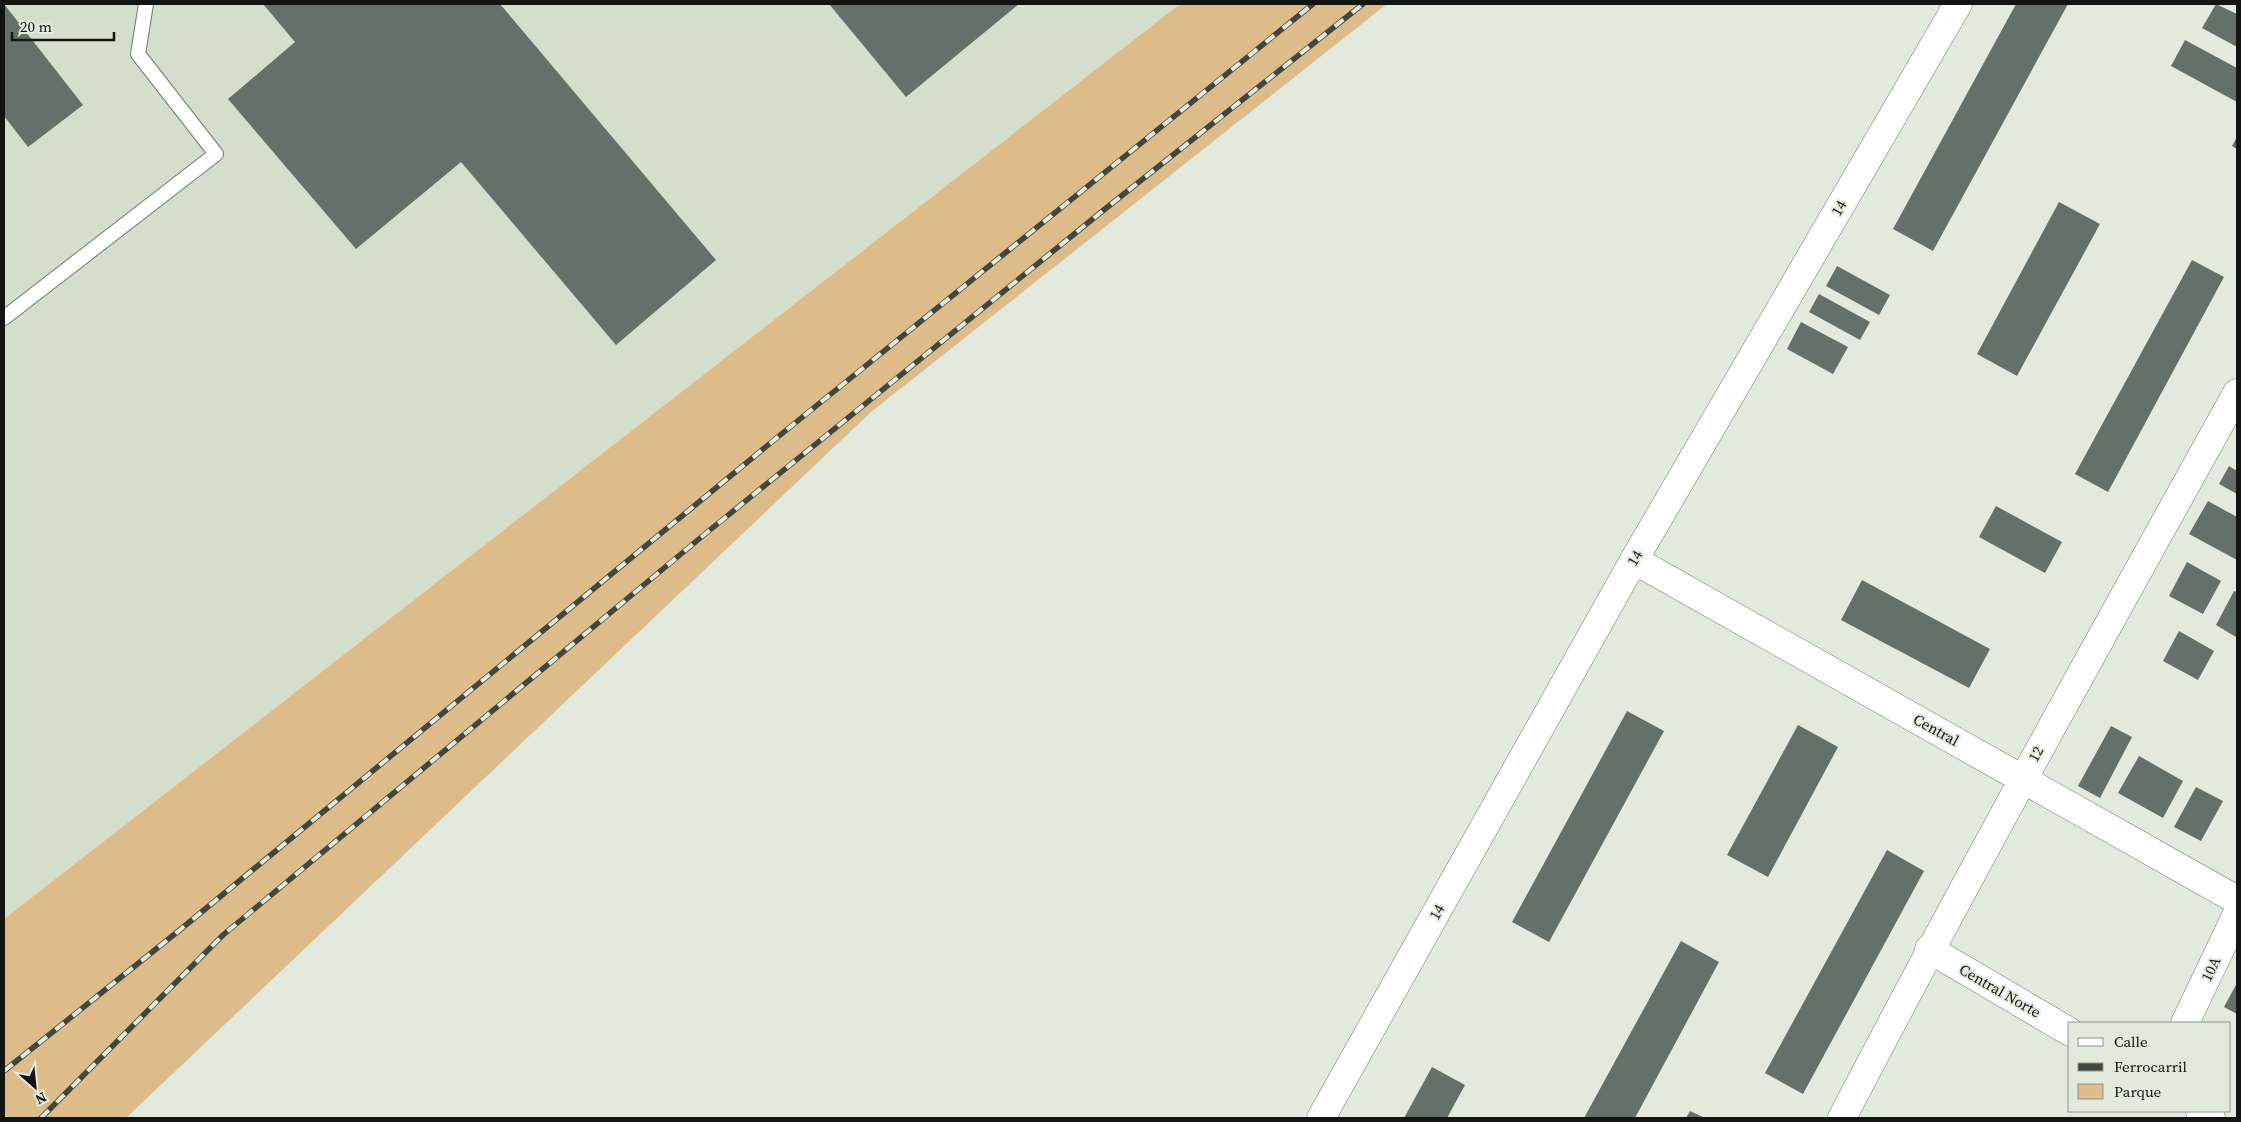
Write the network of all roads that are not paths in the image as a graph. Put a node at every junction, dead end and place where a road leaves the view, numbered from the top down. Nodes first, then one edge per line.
1 (146, 4) edge
2 (1958, 4) edge
3 (4, 318) edge
4 (2237, 393) edge
5 (1634, 560) junction
6 (2022, 779) junction
7 (2237, 900) edge
8 (2237, 914) edge
9 (1929, 949) junction
10 (2184, 1022) edge
11 (2068, 1031) edge
12 (1321, 1118) edge
13 (1842, 1118) edge

1 - 3 lane
2 - 5 street, 14
4 - 6 street, 12
5 - 6 street, Central
5 - 12 street, 14
6 - 7 street, Central
6 - 9 street, 12
8 - 10 street, 10A
9 - 11 street, Central Norte
9 - 13 street, 12

